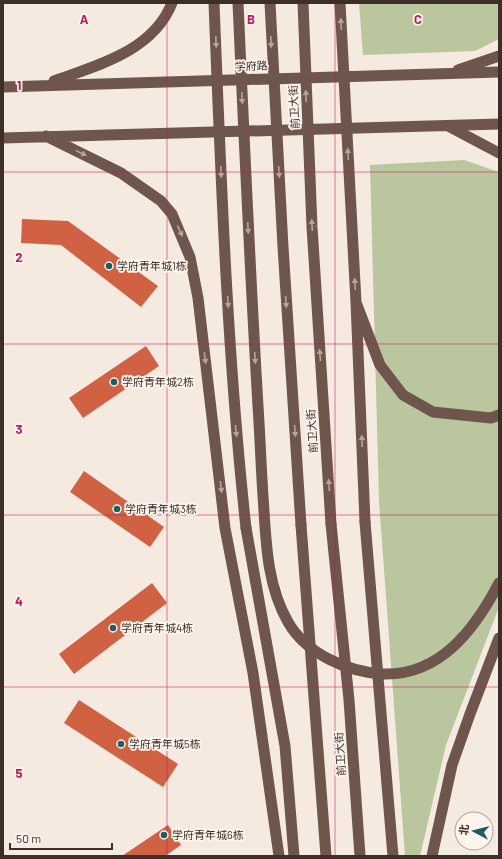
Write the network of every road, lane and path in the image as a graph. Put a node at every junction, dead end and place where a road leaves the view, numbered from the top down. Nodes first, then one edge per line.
1 (172, 3) edge
2 (214, 3) edge
3 (238, 3) edge
4 (270, 3) edge
5 (303, 3) edge
6 (340, 3) edge
7 (499, 56) edge
8 (499, 72) edge
9 (446, 74) junction
10 (44, 85) junction
11 (3, 87) edge
12 (499, 124) edge
13 (447, 126) junction
14 (46, 136) junction
15 (3, 138) edge
16 (499, 153) edge
17 (356, 302) junction
18 (499, 415) edge
19 (499, 583) edge
20 (499, 638) edge
21 (279, 856) edge
22 (294, 856) edge
23 (326, 856) edge
24 (360, 856) edge
25 (393, 856) edge
26 (432, 856) edge

1 - 10 highway
2 -> 22 highway, bridge
3 -> 19 highway, bridge
4 -> 23 highway, 前卫大街, bridge
24 -> 5 highway, 前卫大街, bridge
17 -> 6 highway, bridge
7 - 9 highway
8 - 9 highway, 学府路
9 - 10 highway, 学府路
10 - 11 highway, 学府路
12 - 13 highway
13 - 14 highway
13 - 16 highway
14 - 15 highway
14 -> 21 highway
17 - 18 highway
25 -> 17 highway, bridge
20 - 26 highway

